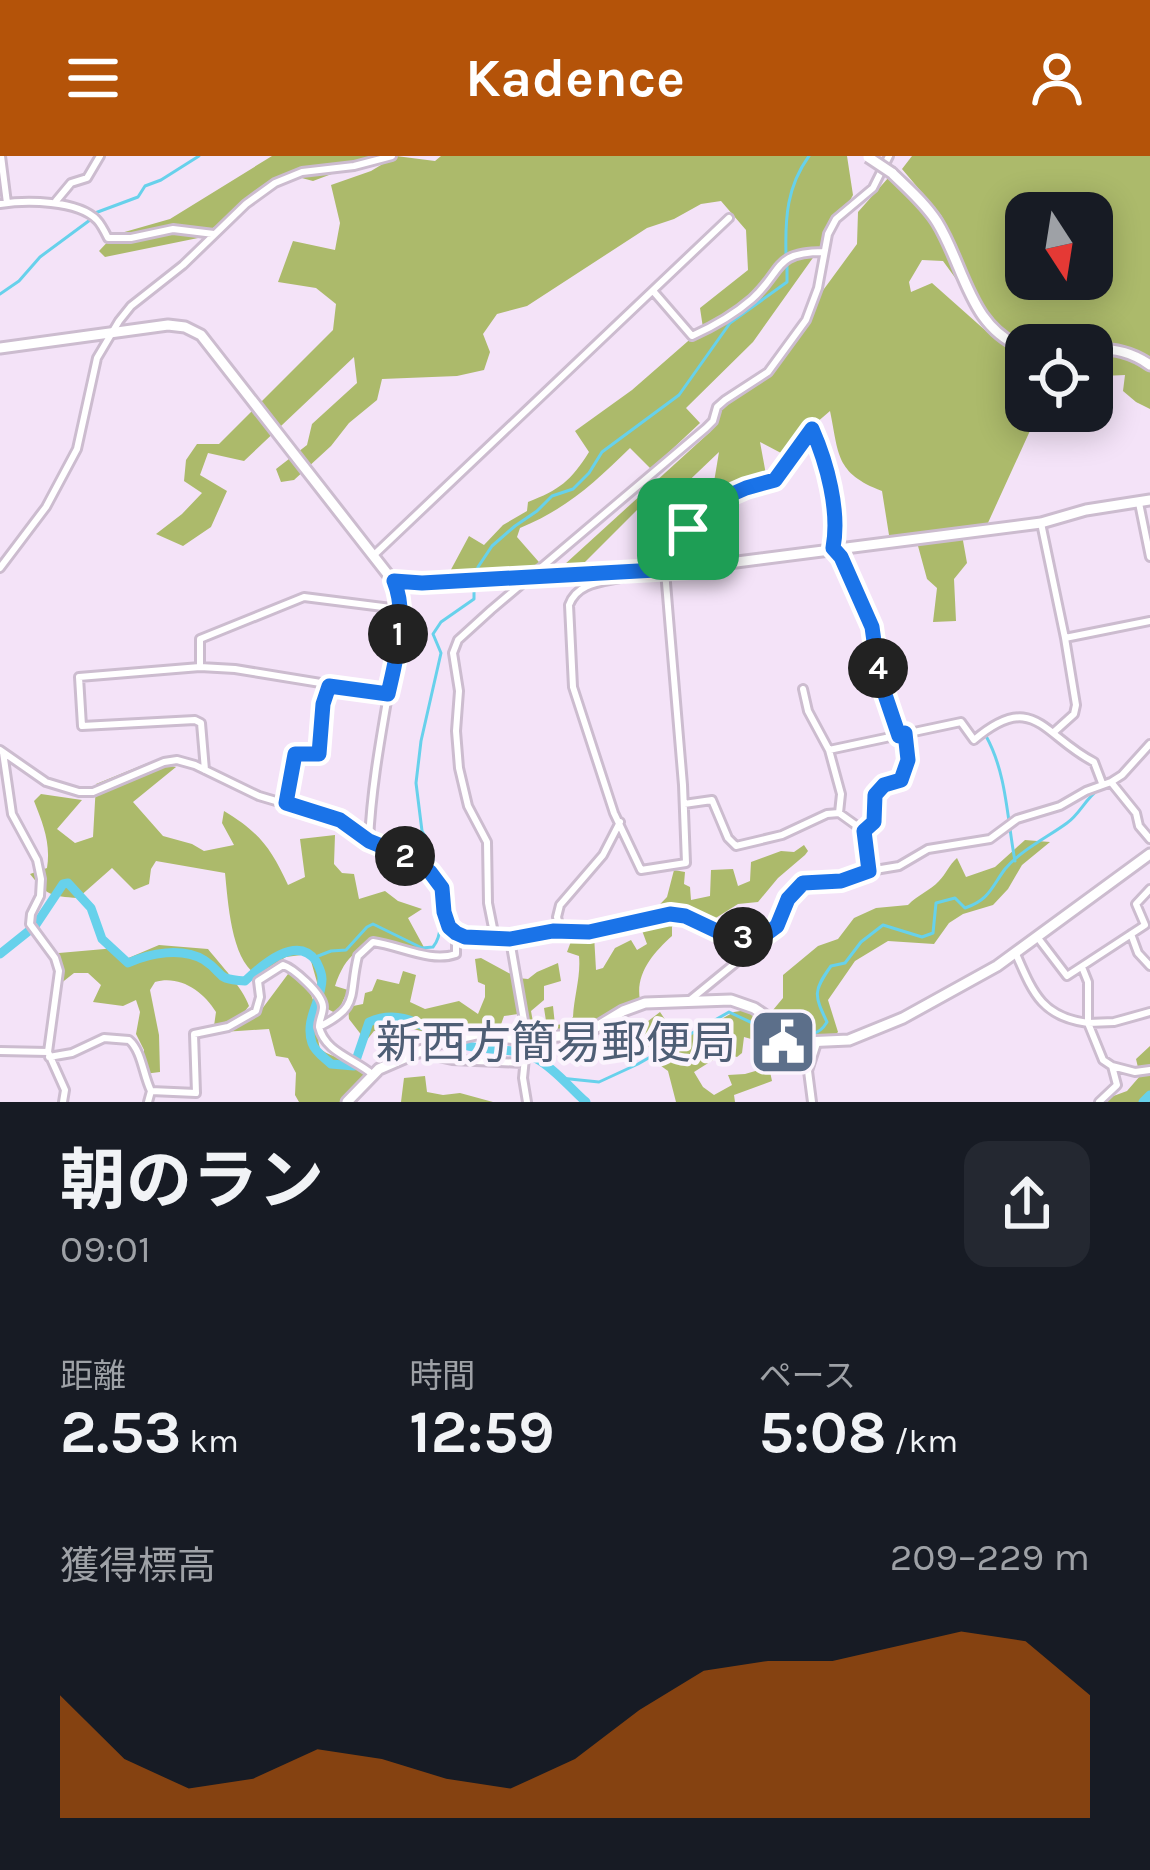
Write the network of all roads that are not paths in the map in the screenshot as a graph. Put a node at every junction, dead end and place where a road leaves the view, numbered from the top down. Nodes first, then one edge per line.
1 (1, 156) edge
2 (100, 156) edge
3 (392, 156) edge
4 (867, 156) edge
5 (889, 156) edge
6 (56, 201) junction
7 (3, 203) edge
8 (729, 218) dead end
9 (214, 234) junction
10 (823, 252) junction
11 (654, 292) junction
12 (111, 332) junction
13 (1005, 339) edge
14 (0, 348) edge
15 (1113, 349) edge
16 (1150, 365) edge
17 (1144, 501) edge
18 (1041, 523) junction
19 (833, 548) junction
20 (374, 555) junction
21 (1150, 557) edge
22 (1, 565) edge
23 (692, 568) junction
24 (665, 571) junction
25 (638, 572) junction
26 (532, 576) junction
27 (394, 581) junction
28 (399, 609) junction
29 (1150, 621) edge
30 (1065, 638) junction
31 (200, 667) junction
32 (329, 686) junction
33 (803, 689) dead end
34 (388, 694) junction
35 (1054, 732) junction
36 (902, 734) junction
37 (1150, 744) edge
38 (830, 750) junction
39 (2, 751) edge
40 (205, 770) junction
41 (1107, 783) junction
42 (286, 803) junction
43 (684, 804) junction
44 (839, 813) junction
45 (620, 823) junction
46 (864, 831) junction
47 (1150, 839) edge
48 (369, 841) junction
49 (1150, 854) edge
50 (869, 871) junction
51 (1150, 889) edge
52 (561, 932) junction
53 (456, 933) junction
54 (1130, 934) junction
55 (495, 938) junction
56 (1038, 938) junction
57 (510, 939) junction
58 (758, 940) junction
59 (1016, 954) junction
60 (1082, 967) junction
61 (1150, 967) edge
62 (690, 1000) junction
63 (1150, 1012) edge
64 (1088, 1023) junction
65 (319, 1027) junction
66 (526, 1043) junction
67 (817, 1043) junction
68 (0, 1051) edge
69 (417, 1052) junction
70 (49, 1055) junction
71 (524, 1060) junction
72 (1112, 1066) junction
73 (1150, 1070) edge
74 (372, 1074) junction
75 (151, 1091) junction
76 (63, 1102) edge
77 (148, 1102) edge
78 (347, 1102) edge
79 (527, 1102) edge
80 (812, 1102) edge
81 (1099, 1102) edge

1 - 7 street
2 - 6 street
3 - 9 street
4 - 13 street, bridge
5 - 10 street
6 - 7 street
6 - 9 street
8 - 11 street
9 - 12 street
10 - 11 street
10 - 26 street
11 - 20 street
12 - 14 street
12 - 20 street
12 - 22 street
15 - 16 street
17 - 18 street
17 - 21 street
18 - 19 street
18 - 30 street
19 - 23 street
19 - 23 street
19 - 36 street
20 - 27 street
23 - 24 street
24 - 25 street
24 - 43 street
25 - 26 street
25 - 45 street
26 - 27 street
26 - 55 street
27 - 28 street
28 - 31 street
28 - 34 street
29 - 30 street
30 - 35 street
31 - 32 street
31 - 40 street
32 - 34 street
32 - 42 street
33 - 38 street
34 - 48 street
35 - 36 street
35 - 41 street
36 - 38 street
36 - 46 street
37 - 41 street
38 - 44 street
39 - 40 street
39 - 70 street
40 - 42 street
41 - 47 street
41 - 50 street
42 - 48 street
43 - 44 street
43 - 45 street
44 - 46 street
45 - 52 street
46 - 50 street
48 - 53 street
49 - 56 street
50 - 58 street
51 - 54 street
52 - 57 street
52 - 58 street
53 - 55 street
53 - 65 street
54 - 60 street
54 - 61 street
55 - 57 street
56 - 59 street
56 - 60 street
57 - 66 street
58 - 62 street
59 - 64 street
59 - 67 street
60 - 64 street
62 - 66 street
62 - 67 street
63 - 64 street
64 - 72 street
65 - 74 street
65 - 75 street
66 - 69 street
66 - 71 street
67 - 80 street
68 - 70 street
69 - 71 street
69 - 74 street
70 - 75 street
70 - 76 street
71 - 79 street
72 - 73 street
72 - 81 street
74 - 78 street
75 - 77 street

